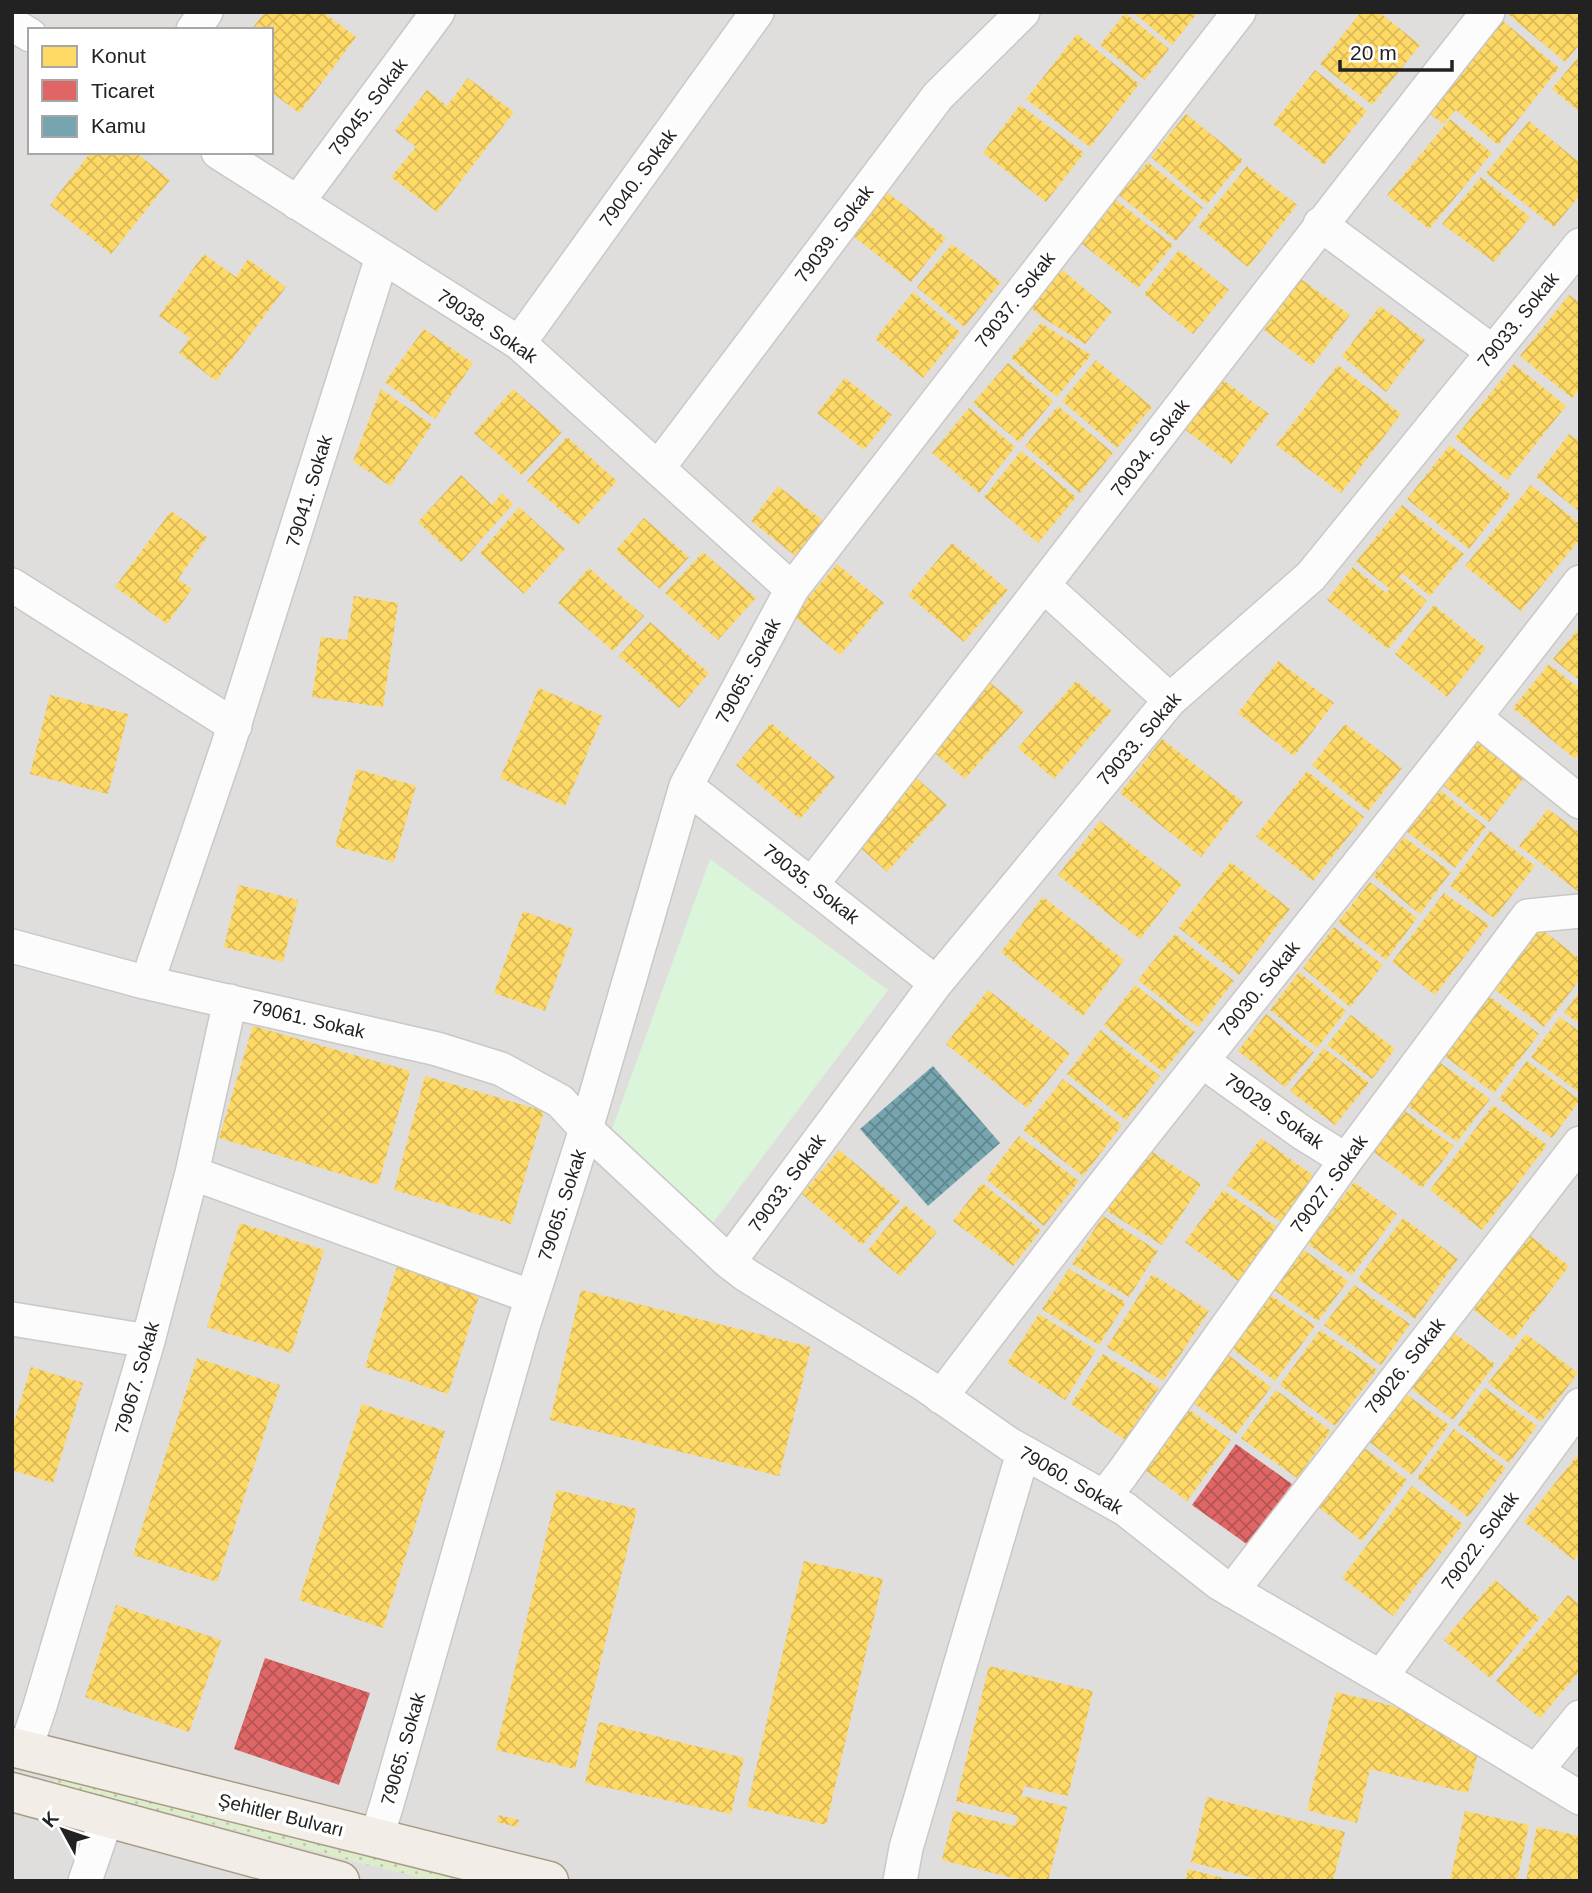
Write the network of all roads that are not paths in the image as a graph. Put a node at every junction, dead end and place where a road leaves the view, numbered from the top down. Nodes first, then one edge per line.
1 (206, 12) edge
2 (438, 12) edge
3 (757, 12) edge
4 (1023, 12) edge
5 (1239, 12) edge
6 (1488, 12) edge
7 (12, 24) edge
8 (194, 28) edge
9 (28, 34) edge
10 (221, 154) edge
11 (298, 203) junction
12 (1320, 224) junction
13 (1580, 245) edge
14 (382, 257) junction
15 (519, 343) junction
16 (1493, 352) junction
17 (658, 468) junction
18 (1580, 582) edge
19 (12, 585) edge
20 (1044, 586) junction
21 (792, 589) junction
22 (1170, 700) junction
23 (1476, 718) junction
24 (235, 726) junction
25 (686, 786) junction
26 (1580, 802) edge
27 (812, 884) junction
28 (1580, 911) edge
29 (12, 946) edge
30 (144, 982) junction
31 (936, 983) junction
32 (230, 1001) junction
33 (1202, 1060) junction
34 (586, 1129) junction
35 (1580, 1143) edge
36 (1346, 1160) junction
37 (192, 1173) junction
38 (729, 1262) junction
39 (532, 1297) junction
40 (12, 1319) edge
41 (148, 1341) junction
42 (942, 1397) junction
43 (1580, 1405) edge
44 (1023, 1453) junction
45 (1104, 1497) junction
46 (1232, 1591) junction
47 (1381, 1677) junction
48 (1580, 1717) edge
49 (18, 1748) edge
50 (1536, 1770) junction
51 (12, 1792) edge
52 (1580, 1798) edge
53 (107, 1817) junction
54 (376, 1839) junction
55 (337, 1880) edge
56 (85, 1881) edge
57 (549, 1881) edge
58 (900, 1881) edge

1 - 8 street
2 - 11 street, 79045. Sokak
3 - 15 street, 79040. Sokak
4 - 17 street, 79039. Sokak
5 - 21 street, 79037. Sokak
6 - 12 street, 79034. Sokak
7 - 9 street
10 - 11 street, 79038. Sokak
11 - 14 street, 79038. Sokak
12 - 16 street
12 - 20 street, 79034. Sokak
13 - 16 street, 79033. Sokak
14 - 15 street, 79038. Sokak
14 - 24 street, 79041. Sokak
15 - 17 street, 79038. Sokak
16 - 22 street, 79033. Sokak
17 - 21 street, 79038. Sokak
18 - 23 street, 79030. Sokak
19 - 24 street
20 - 22 street
20 - 27 street, 79034. Sokak
21 - 25 street, 79065. Sokak
22 - 31 street, 79033. Sokak
23 - 26 street
23 - 33 street, 79030. Sokak
24 - 30 street, 79041. Sokak
25 - 27 street, 79035. Sokak
25 - 34 street, 79065. Sokak
27 - 31 street, 79035. Sokak
28 - 36 street, 79027. Sokak
29 - 30 street, 79061. Sokak
30 - 32 street, 79061. Sokak
31 - 38 street, 79033. Sokak
32 - 34 street, 79061. Sokak
32 - 37 street, 79067. Sokak
33 - 36 street, 79029. Sokak
33 - 42 street, 79030. Sokak
34 - 38 street, 79060. Sokak
34 - 39 street, 79065. Sokak
35 - 46 street, 79026. Sokak
36 - 45 street, 79027. Sokak
37 - 39 street
37 - 41 street, 79067. Sokak
38 - 42 street, 79060. Sokak
39 - 54 street, 79065. Sokak
40 - 41 street
41 - 49 street, 79067. Sokak
42 - 44 street, 79060. Sokak
43 - 47 street, 79022. Sokak
44 - 45 street, 79060. Sokak
44 - 58 street
45 - 46 street, 79060. Sokak
46 - 47 street, 79060. Sokak
47 - 50 street, 79060. Sokak
48 - 50 street
49 - 54 main road, Şehitler Bulvarı
50 - 52 street, 79060. Sokak
51 - 53 main road
53 - 55 main road
53 - 56 street
54 - 57 main road, Şehitler Bulvarı

